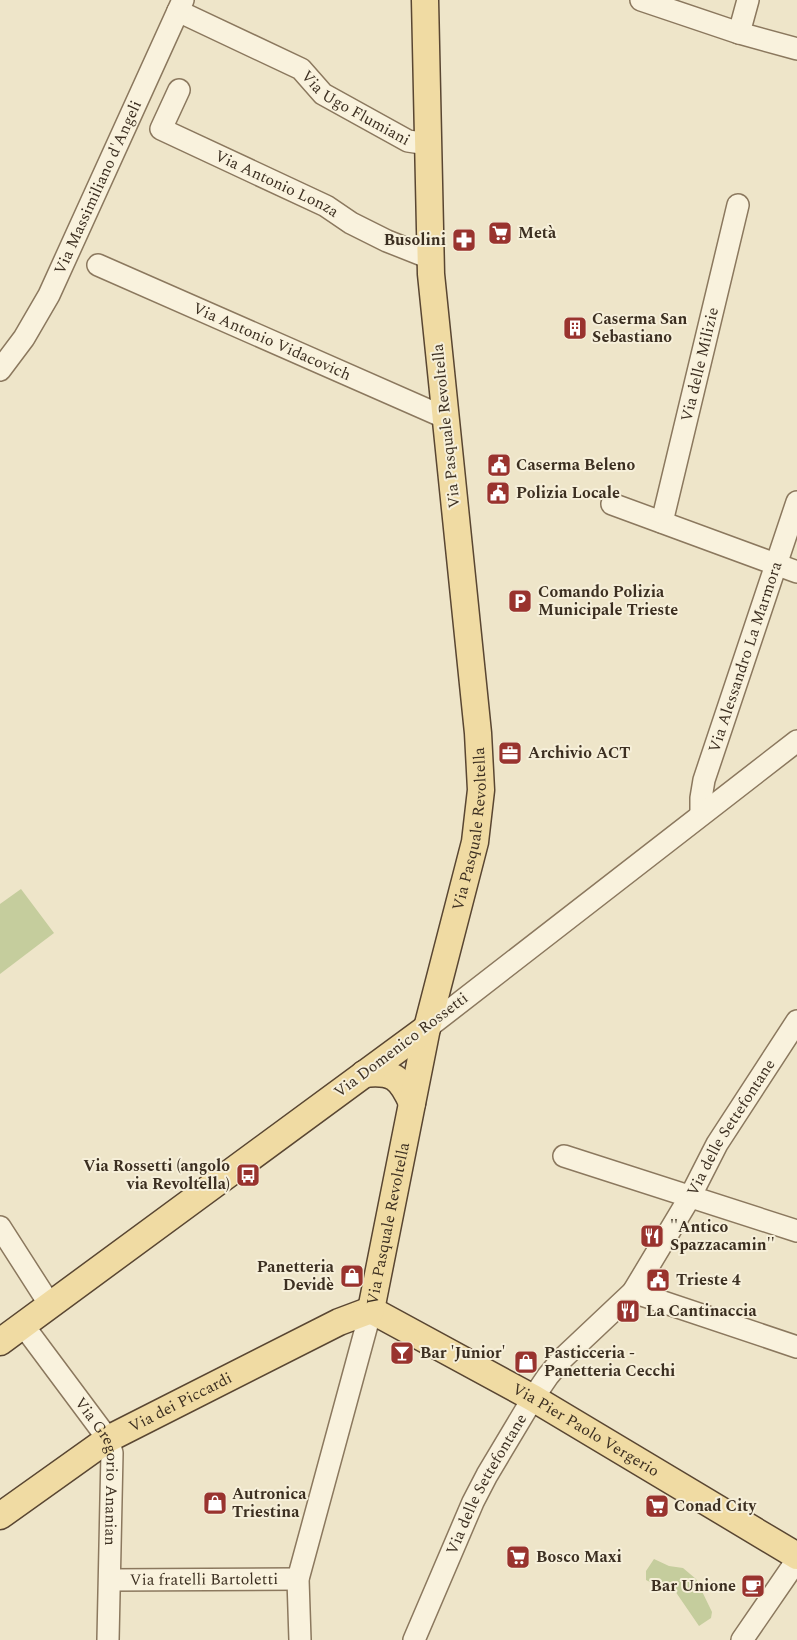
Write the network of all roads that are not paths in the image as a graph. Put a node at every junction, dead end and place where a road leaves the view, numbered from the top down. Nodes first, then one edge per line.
1 (425, 0) edge
2 (748, 0) edge
3 (653, 2) edge
4 (180, 6) edge
5 (739, 33) junction
6 (797, 49) edge
7 (179, 90) dead end
8 (428, 144) junction
9 (738, 205) dead end
10 (430, 258) junction
11 (98, 265) dead end
12 (0, 370) edge
13 (446, 418) junction
14 (797, 502) edge
15 (612, 504) dead end
16 (662, 522) junction
17 (776, 565) junction
18 (797, 572) edge
19 (797, 741) edge
20 (701, 814) junction
21 (797, 1021) edge
22 (427, 1028) junction
23 (364, 1074) junction
24 (412, 1103) junction
25 (564, 1156) dead end
26 (690, 1197) junction
27 (0, 1227) edge
28 (797, 1232) edge
29 (633, 1292) junction
30 (50, 1305) junction
31 (371, 1310) junction
32 (23, 1325) junction
33 (0, 1342) edge
34 (797, 1346) edge
35 (533, 1398) junction
36 (108, 1439) junction
37 (0, 1516) edge
38 (797, 1558) edge
39 (298, 1578) junction
40 (110, 1580) junction
41 (108, 1640) edge
42 (300, 1640) edge
43 (414, 1640) edge
44 (742, 1640) edge

1 - 8 main road, Via Pasquale Revoltella
2 - 5 street
3 - 5 street
4 - 8 street, Via Ugo Flumiani
4 - 12 street, Via Massimiliano d'Angeli
5 - 6 street
7 - 10 street, Via Antonio Lonza
8 - 10 main road, Via Pasquale Revoltella
9 - 16 street, Via delle Milizie
10 - 13 main road, Via Pasquale Revoltella
11 - 13 street, Via Antonio Vidacovich
13 - 22 main road, Via Pasquale Revoltella
14 - 17 street, Via Alessandro La Marmora
15 - 16 street
16 - 17 street
17 - 18 street
17 - 20 street, Via Alessandro La Marmora
19 - 20 street, Via Domenico Rossetti
20 - 22 street, Via Domenico Rossetti
21 - 26 street, Via delle Settefontane
22 - 23 main road, Via Domenico Rossetti
22 - 24 main road, Via Pasquale Revoltella
23 - 24 main road
23 - 30 main road, Via Domenico Rossetti
24 - 31 main road, Via Pasquale Revoltella
25 - 26 street
26 - 28 street
26 - 29 street, Via delle Settefontane
27 - 30 street
29 - 34 street
29 - 35 street, Via delle Settefontane
30 - 32 main road, Via Domenico Rossetti
31 - 35 main road, Via Pier Paolo Vergerio
31 - 36 main road, Via dei Piccardi
31 - 39 street, Via Pasquale Revoltella
32 - 33 main road, Via Domenico Rossetti
32 - 36 street, Via Gregorio Ananian
35 - 38 main road, Via Pier Paolo Vergerio
35 - 43 street, Via delle Settefontane
36 - 37 main road, Via dei Piccardi
36 - 40 street, Via Gregorio Ananian
38 - 44 street
39 - 40 street, Via fratelli Bartoletti
39 - 42 street, Via Pasquale Revoltella
40 - 41 street, Via Gregorio Ananian

